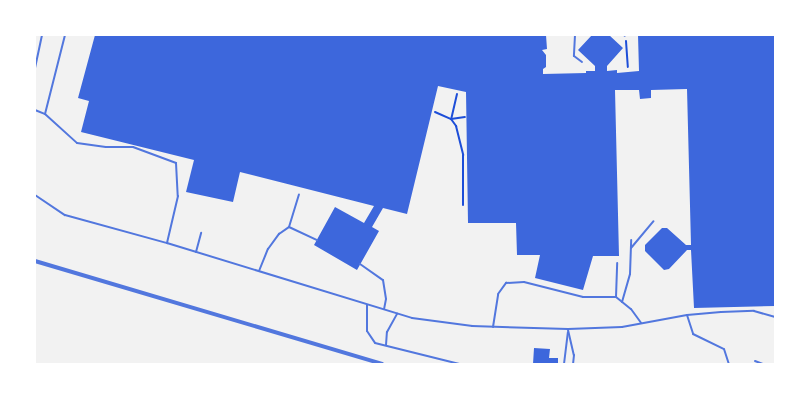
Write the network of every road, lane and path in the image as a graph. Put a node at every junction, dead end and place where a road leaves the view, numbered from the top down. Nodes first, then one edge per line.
1 (42, 35) edge
2 (65, 35) edge
3 (575, 35) edge
4 (624, 36) edge
5 (582, 62) dead end
6 (628, 67) dead end
7 (35, 68) edge
8 (457, 94) dead end
9 (35, 110) edge
10 (434, 112) dead end
11 (44, 114) junction
12 (464, 117) dead end
13 (451, 119) junction
14 (35, 194) edge
15 (300, 194) dead end
16 (463, 205) dead end
17 (654, 221) dead end
18 (290, 227) junction
19 (201, 234) dead end
20 (316, 240) dead end
21 (631, 240) dead end
22 (167, 243) junction
23 (631, 248) junction
24 (196, 252) junction
25 (35, 261) edge
26 (617, 263) dead end
27 (360, 264) dead end
28 (259, 271) junction
29 (616, 297) junction
30 (622, 302) junction
31 (367, 305) junction
32 (384, 309) junction
33 (397, 313) junction
34 (687, 315) junction
35 (775, 318) edge
36 (641, 323) junction
37 (493, 327) junction
38 (568, 329) junction
39 (386, 344) junction
40 (755, 361) dead end
41 (382, 364) edge
42 (459, 364) edge
43 (564, 364) edge
44 (573, 364) edge
45 (729, 364) edge
46 (763, 364) edge

1 - 7 lane
2 - 11 lane
3 - 5 lane
4 - 6 path
8 - 13 path
9 - 11 lane
10 - 13 path
11 - 22 lane
12 - 13 path
13 - 16 path
14 - 22 lane
15 - 18 lane
17 - 23 lane
18 - 20 lane
18 - 28 lane
19 - 24 lane
21 - 23 lane
22 - 24 lane
23 - 30 lane
24 - 28 lane
25 - 41 street
26 - 29 lane
27 - 32 lane
28 - 31 lane
29 - 30 lane
29 - 37 lane
30 - 36 lane
31 - 32 lane
31 - 39 lane
32 - 33 lane
33 - 37 lane
33 - 39 lane
34 - 35 lane
34 - 36 lane
34 - 45 lane
36 - 38 lane
37 - 38 lane
38 - 43 lane
38 - 44 lane
39 - 42 lane
40 - 46 lane

